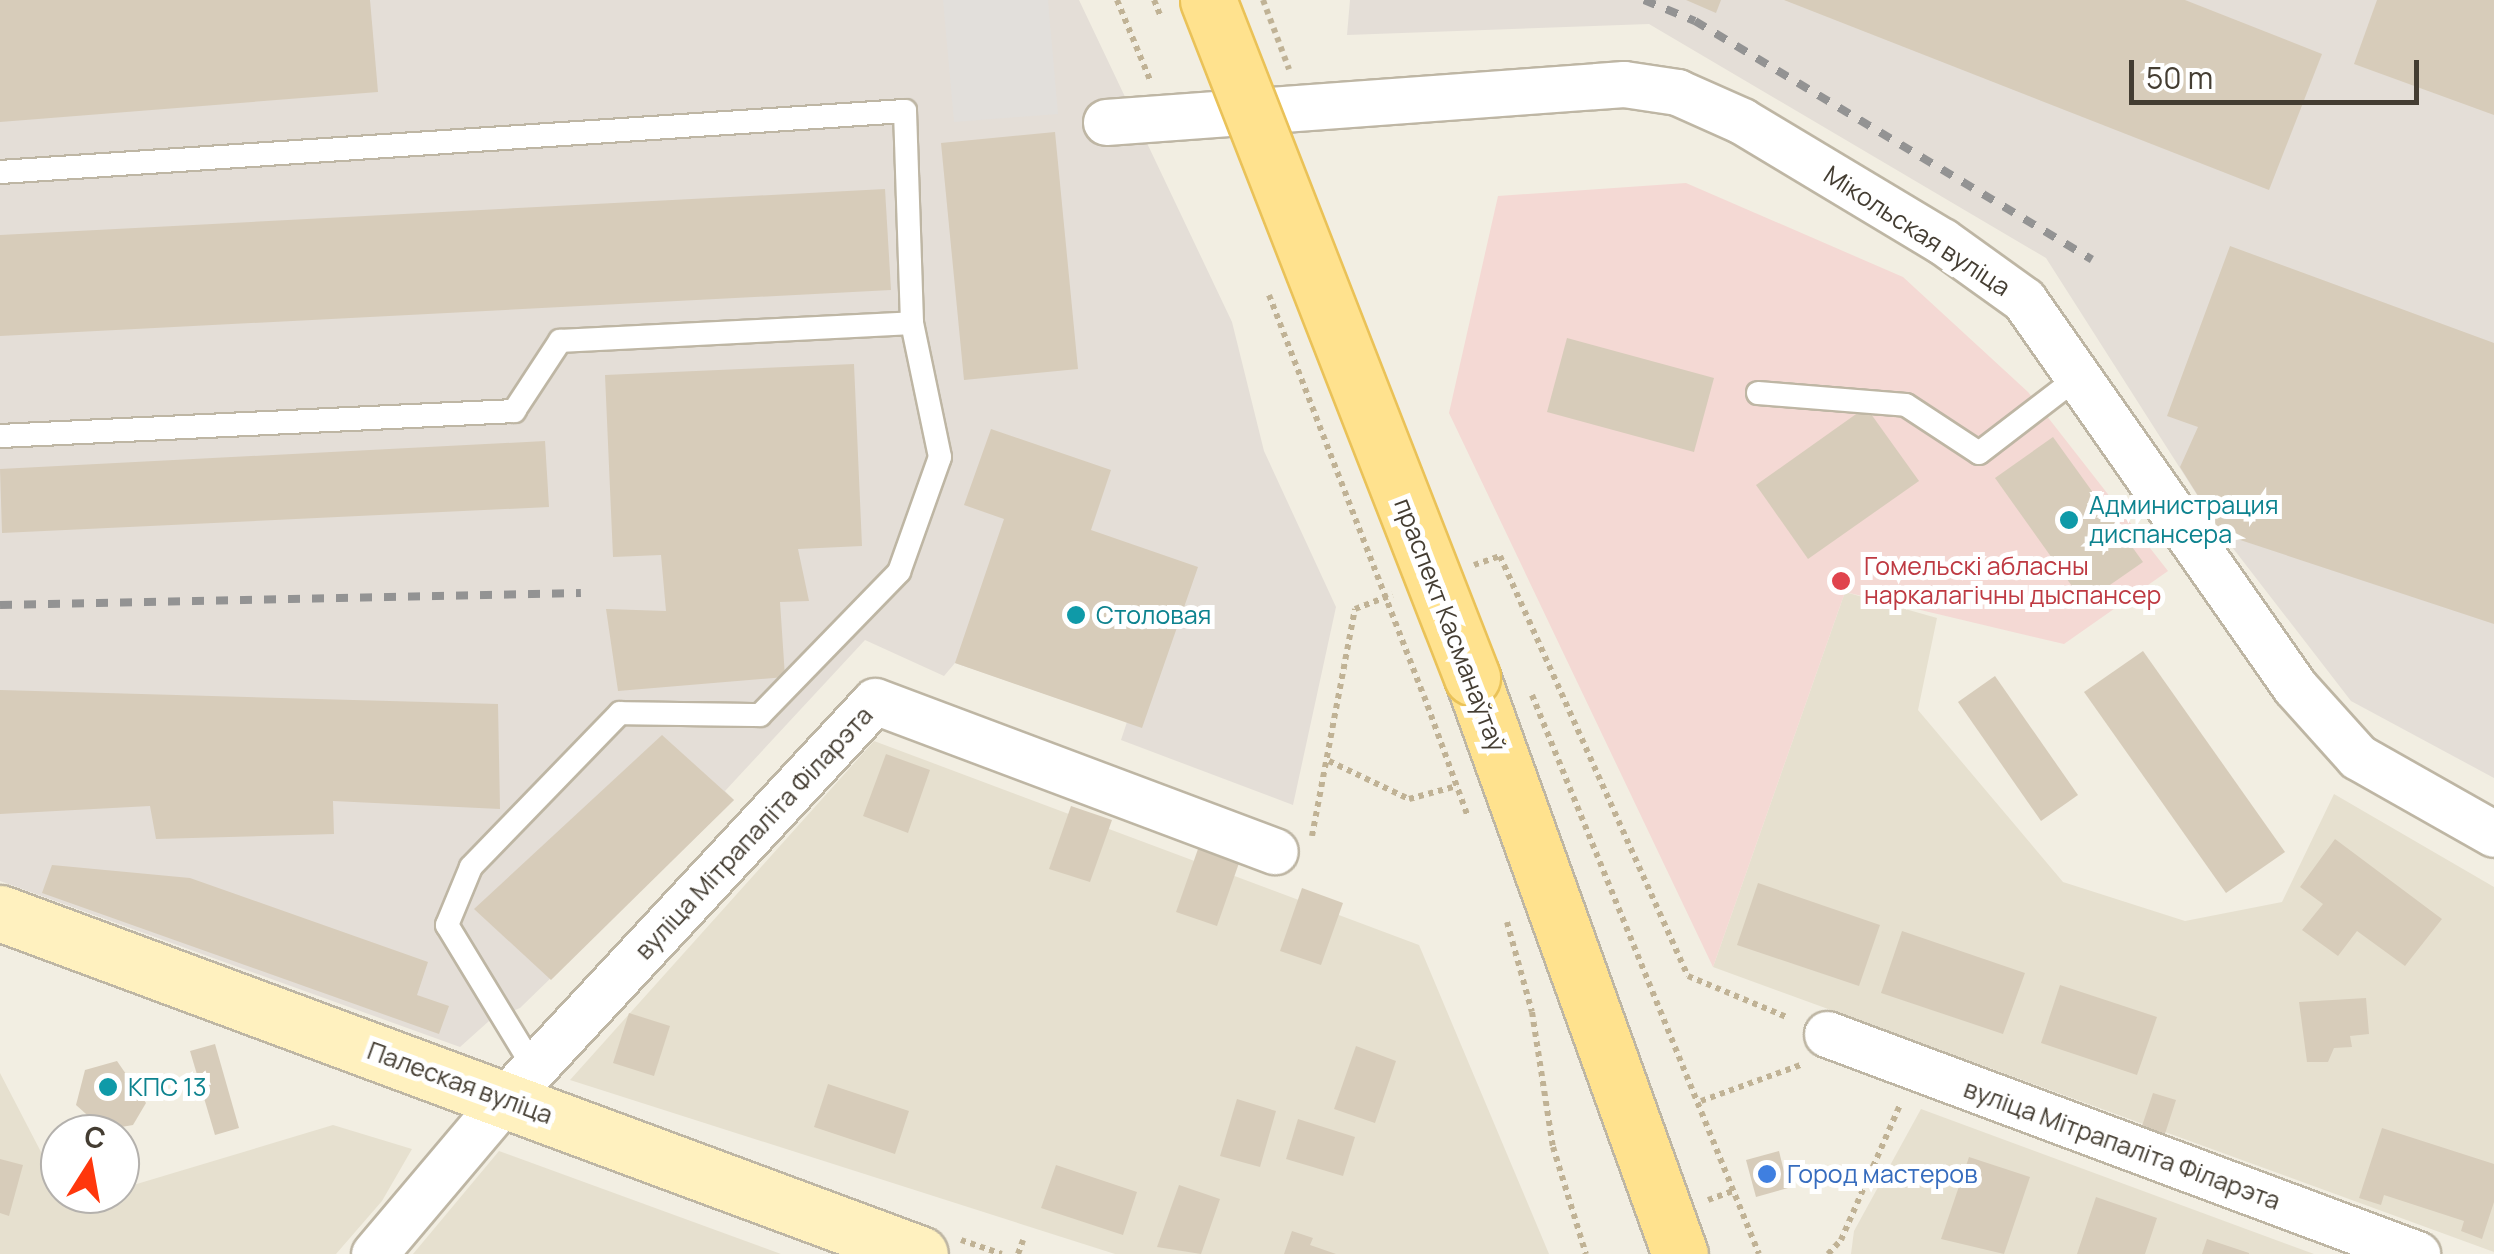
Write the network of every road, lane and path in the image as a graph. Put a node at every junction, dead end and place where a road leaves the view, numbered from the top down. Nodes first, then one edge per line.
1 (1116, 0) edge
2 (1154, 0) edge
3 (1208, 0) edge
4 (1168, 36) dead end
5 (1166, 117) junction
6 (1106, 122) dead end
7 (0, 172) edge
8 (1261, 275) dead end
9 (912, 323) junction
10 (2082, 374) junction
11 (1758, 393) dead end
12 (0, 436) edge
13 (1525, 678) dead end
14 (1448, 687) junction
15 (1330, 761) dead end
16 (1457, 786) junction
17 (1471, 824) dead end
18 (2494, 834) edge
19 (1274, 851) dead end
20 (0, 913) edge
21 (1506, 917) dead end
22 (1827, 1034) dead end
23 (520, 1084) junction
24 (1908, 1086) dead end
25 (1023, 1240) dead end
26 (374, 1254) edge
27 (920, 1254) edge
28 (1018, 1254) edge
29 (1586, 1254) edge
30 (1680, 1254) edge
31 (1759, 1254) edge
32 (1828, 1254) edge
33 (2418, 1254) edge

1 - 5 path
2 - 4 path, bridge
3 - 14 main road, праспект Касманаўтаў, bridge
5 - 6 street, Мікольская вуліца
5 - 10 street, Мікольская вуліца
7 - 9 lane
8 - 14 path, bridge
9 - 12 lane
9 - 23 lane
10 - 11 lane
10 - 18 street, Мікольская вуліца
13 - 31 path
14 - 16 path
14 - 30 main road, праспект Касманаўтаў
15 - 16 path
16 - 17 path
19 - 23 street, вуліца Мітрапаліта Філарэта
20 - 23 main road, Палеская вуліца
21 - 29 path
22 - 33 street, вуліца Мітрапаліта Філарэта
23 - 26 street
23 - 27 main road, Палеская вуліца
24 - 32 path
25 - 28 path

